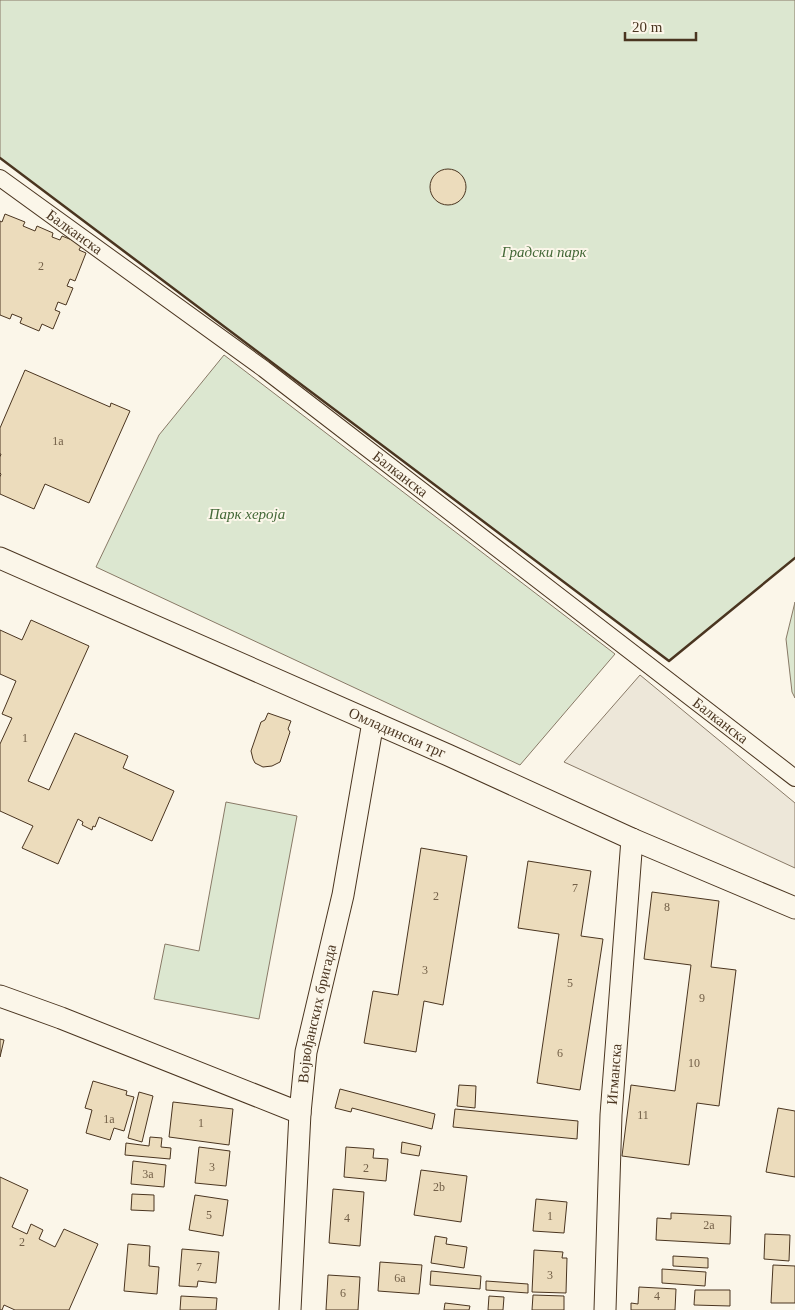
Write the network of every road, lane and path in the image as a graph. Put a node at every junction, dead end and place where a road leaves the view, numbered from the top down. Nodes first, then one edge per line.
1 (0, 178) edge
2 (0, 558) edge
3 (373, 722) junction
4 (795, 778) edge
5 (632, 839) junction
6 (795, 908) edge
7 (0, 996) edge
8 (300, 1113) junction
9 (290, 1310) edge
10 (605, 1310) edge

1 - 4 street, Балканска
2 - 3 street, Омладински трг
3 - 5 street, Омладински трг
3 - 8 street, Војвођанских бригада
5 - 6 street, Омладински трг
5 - 10 street, Игманска
7 - 8 street
8 - 9 street, Војвођанских бригада

